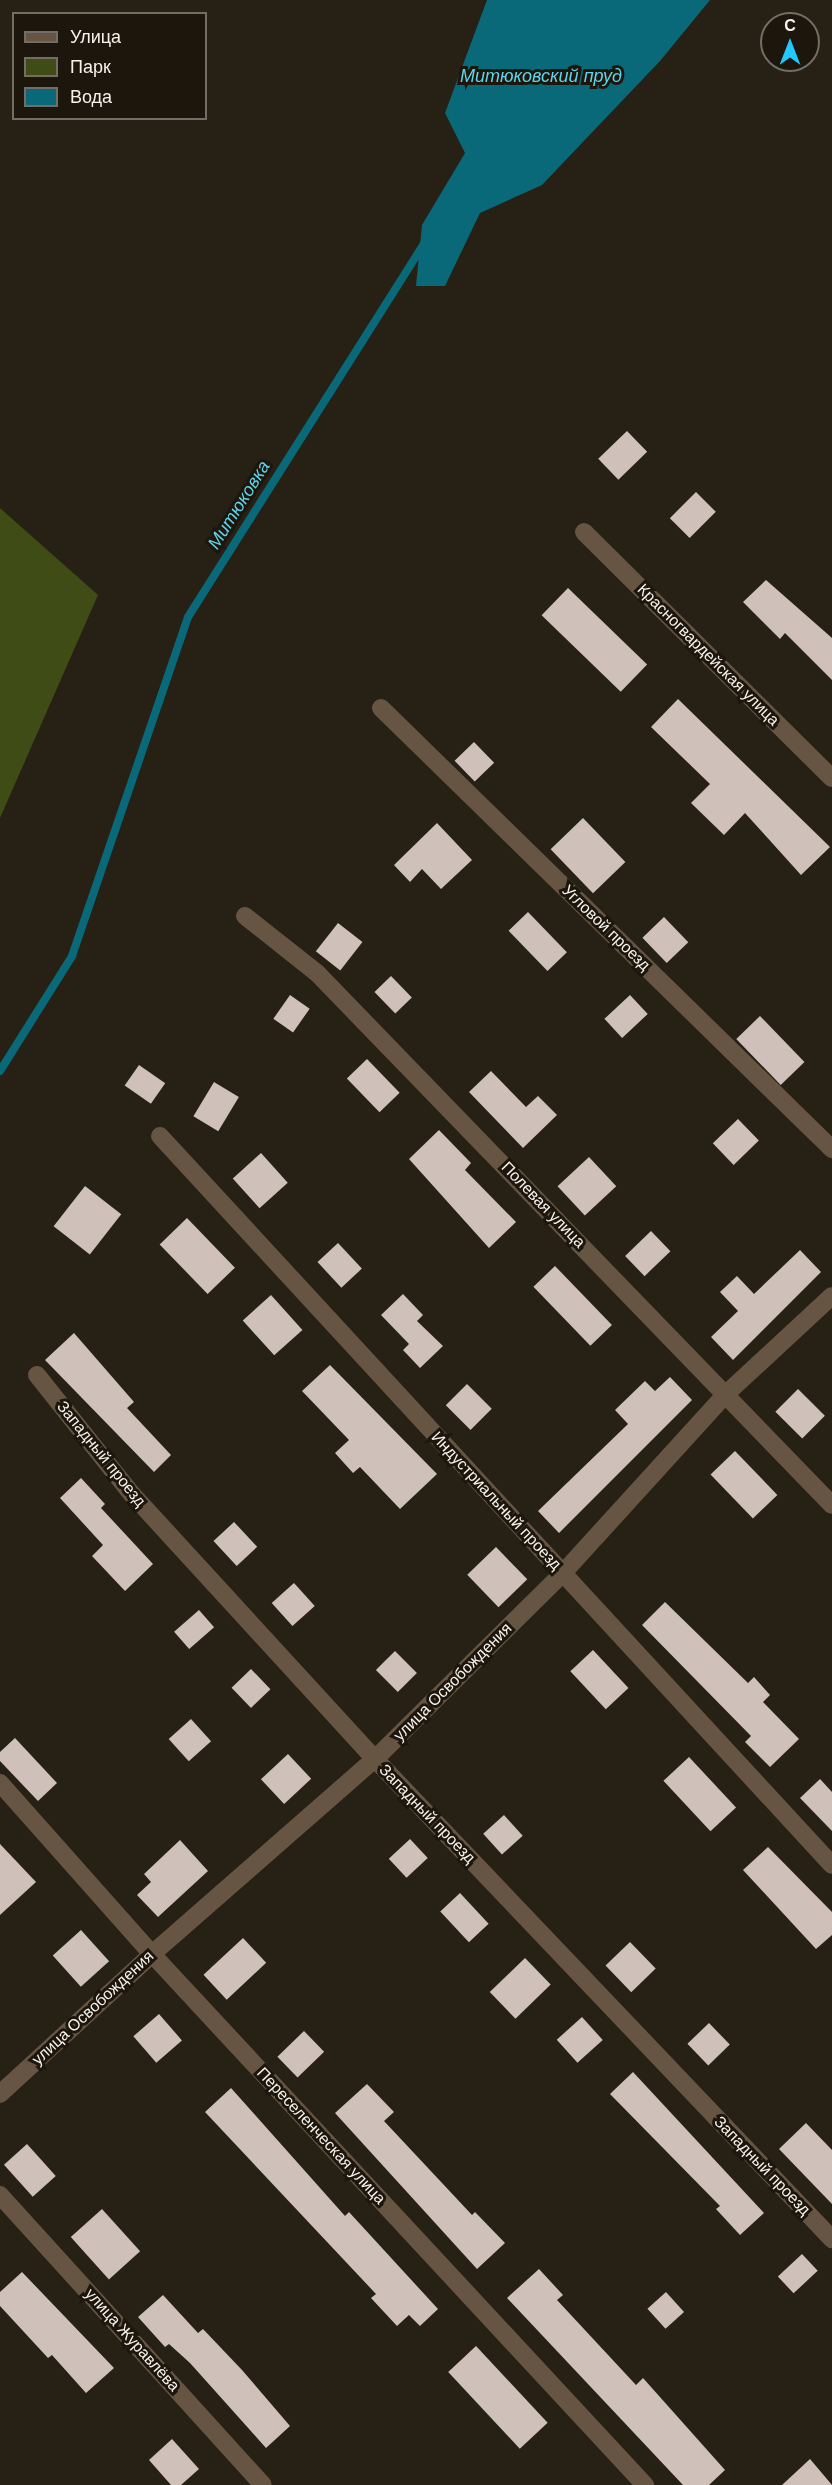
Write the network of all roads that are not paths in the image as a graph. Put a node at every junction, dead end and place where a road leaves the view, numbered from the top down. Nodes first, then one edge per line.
1 (584, 532) dead end
2 (381, 708) dead end
3 (832, 778) edge
4 (245, 916) dead end
5 (160, 1136) dead end
6 (832, 1149) edge
7 (832, 1296) edge
8 (36, 1375) dead end
9 (726, 1395) junction
10 (832, 1505) edge
11 (562, 1573) junction
12 (375, 1759) junction
13 (0, 1783) edge
14 (832, 1865) edge
15 (152, 1954) junction
16 (0, 2094) edge
17 (0, 2195) edge
18 (832, 2239) edge
19 (263, 2485) edge
20 (645, 2485) edge

1 - 3 street, Красногвардейская улица
2 - 6 street, Угловой проезд
4 - 9 street, Полевая улица
5 - 11 street, Индустриальный проезд
7 - 9 street, улица Освобождения
8 - 12 street, Западный проезд
9 - 10 street, Полевая улица
9 - 11 street, улица Освобождения
11 - 12 street, улица Освобождения
11 - 14 street, Индустриальный проезд
12 - 15 street, улица Освобождения
12 - 18 street, Западный проезд
13 - 15 street, Переселенческая улица
15 - 16 street, улица Освобождения
15 - 20 street, Переселенческая улица
17 - 19 street, улица Журавлёва

